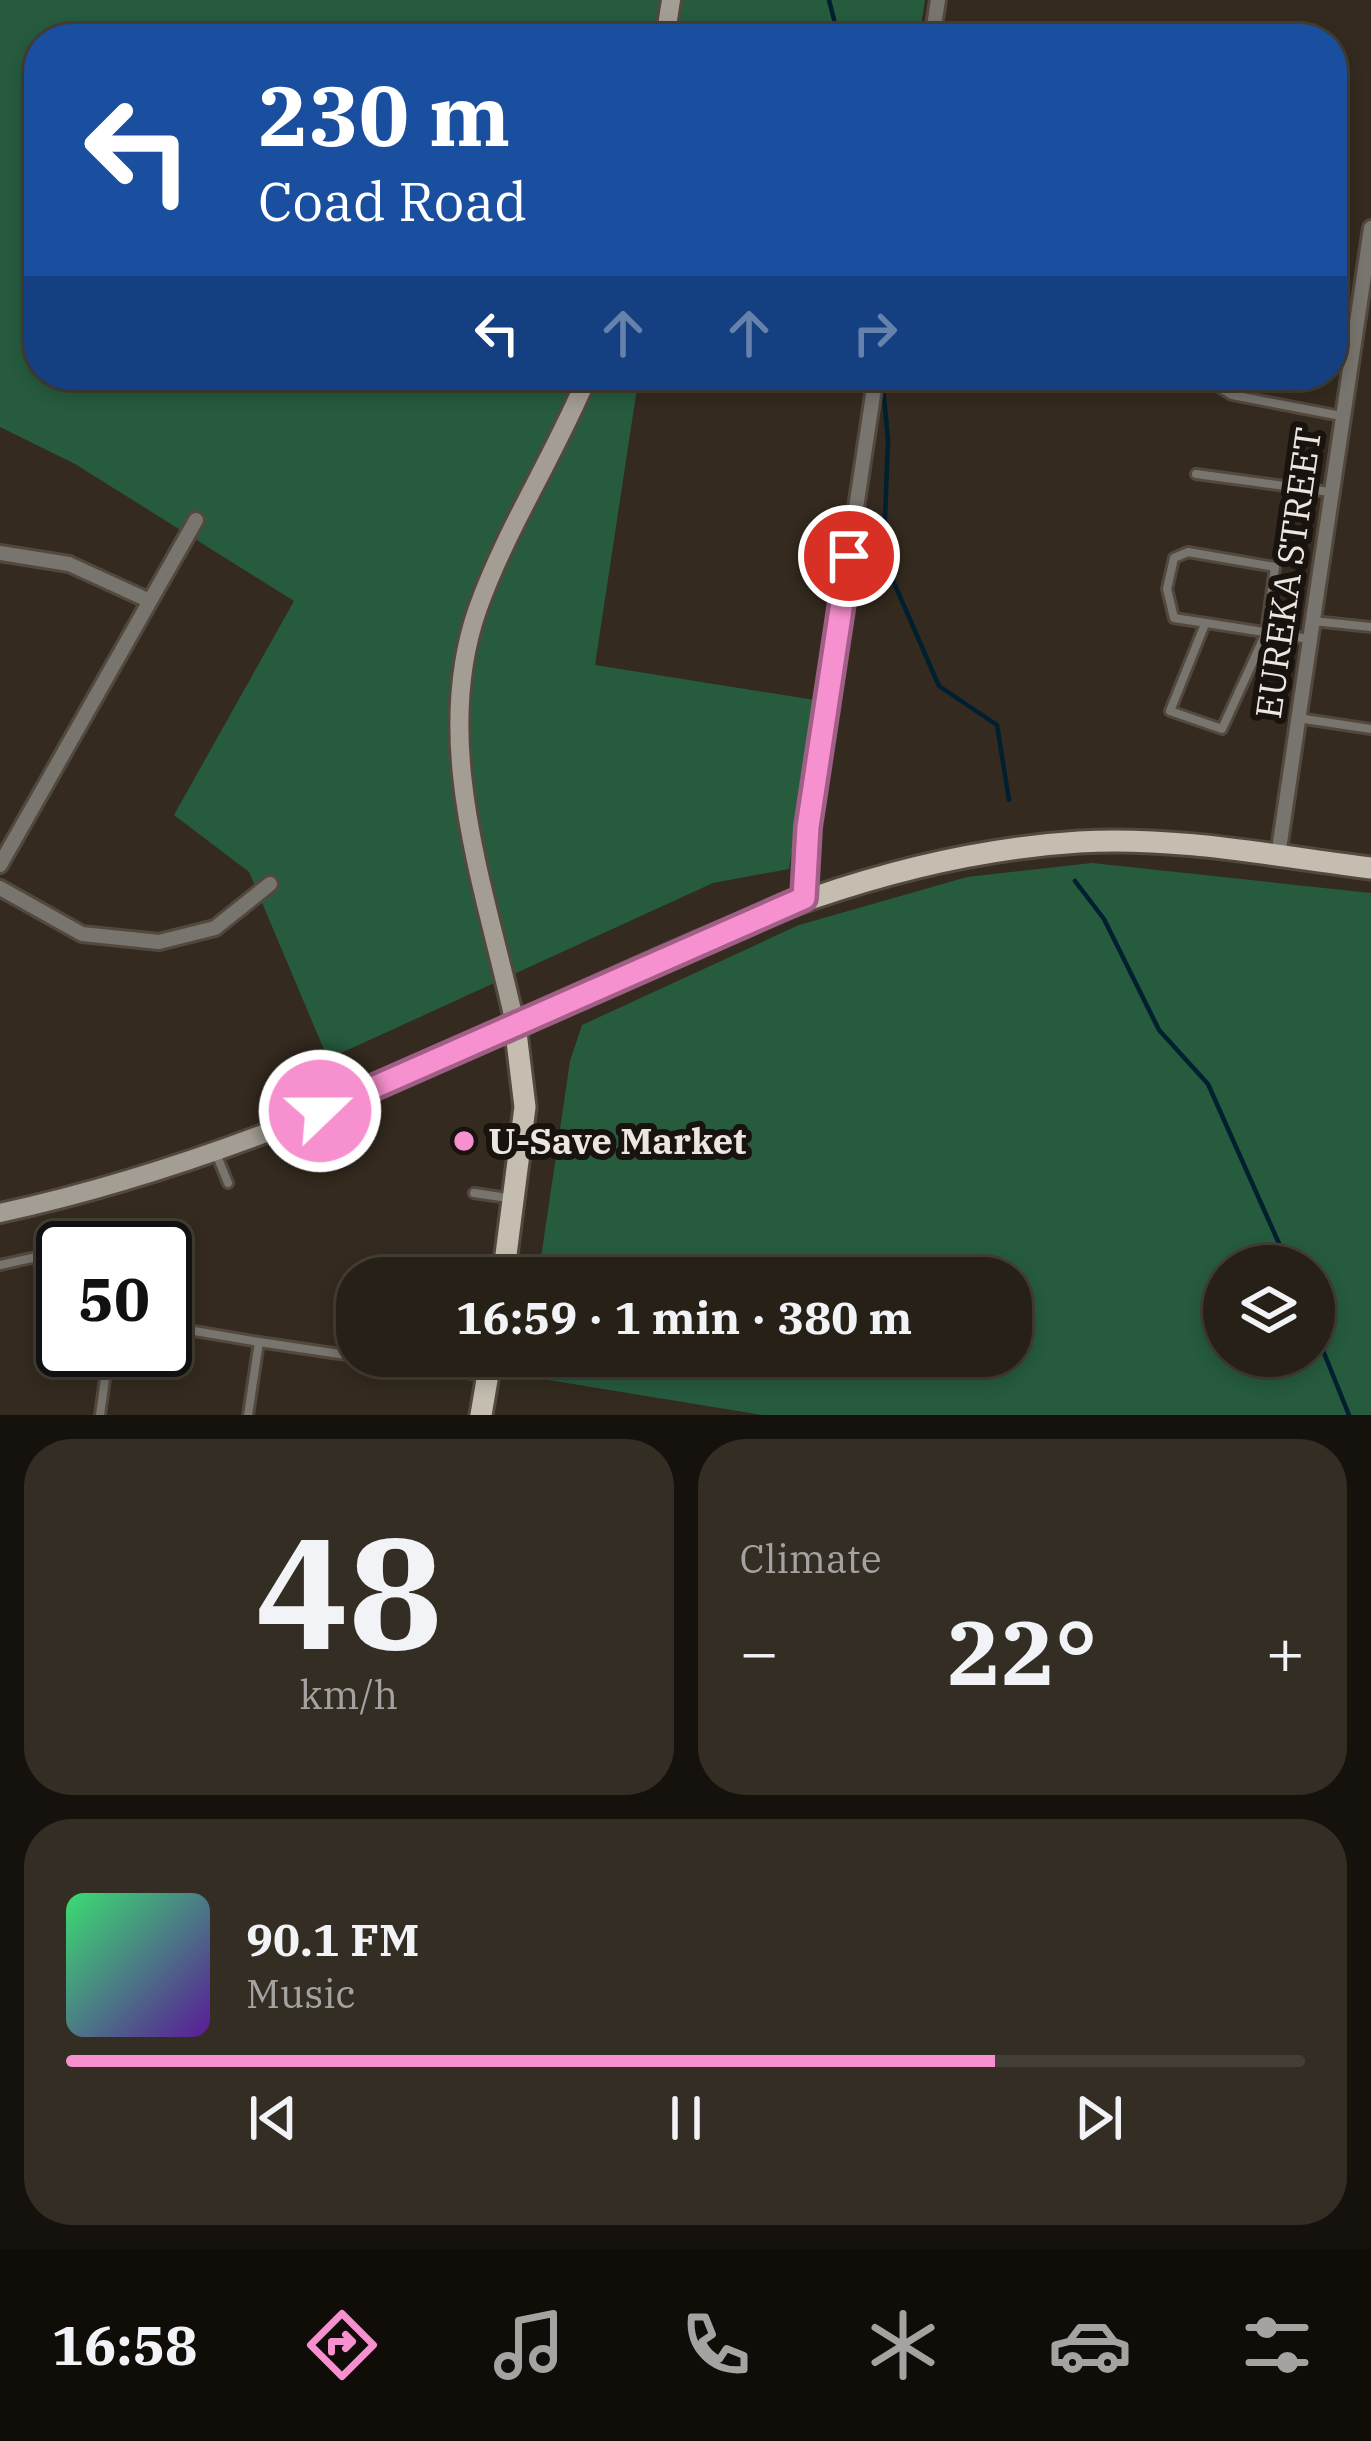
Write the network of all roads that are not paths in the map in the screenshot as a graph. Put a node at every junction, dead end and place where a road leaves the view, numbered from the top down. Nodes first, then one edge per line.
1 (1371, 228) edge
2 (1364, 312) edge
3 (1347, 389) edge
4 (580, 390) edge
5 (874, 390) edge
6 (1224, 390) edge
7 (1347, 390) edge
8 (1341, 416) junction
9 (1196, 474) dead end
10 (1330, 493) junction
11 (196, 520) dead end
12 (0, 553) edge
13 (150, 601) junction
14 (1311, 621) junction
15 (1204, 624) junction
16 (1371, 627) edge
17 (1266, 633) junction
18 (1309, 639) junction
19 (1297, 718) junction
20 (1371, 729) edge
21 (1278, 856) junction
22 (0, 865) edge
23 (1371, 868) edge
24 (271, 884) dead end
25 (0, 888) edge
26 (804, 898) junction
27 (515, 1024) junction
28 (215, 1151) junction
29 (228, 1183) dead end
30 (474, 1192) dead end
31 (515, 1199) junction
32 (0, 1213) edge
33 (506, 1257) edge
34 (36, 1259) edge
35 (0, 1264) edge
36 (192, 1331) edge
37 (259, 1342) junction
38 (336, 1350) edge
39 (105, 1377) edge
40 (487, 1377) edge
41 (100, 1415) edge
42 (248, 1415) edge
43 (481, 1415) edge

1 - 2 street, EUREKA STREET
2 - 3 street, EUREKA STREET
4 - 27 main road
5 - 26 street
6 - 8 lane
7 - 8 street, EUREKA STREET
8 - 10 street, EUREKA STREET
9 - 10 lane
10 - 14 street, EUREKA STREET
11 - 13 street
12 - 13 street
13 - 22 street
14 - 16 lane
14 - 18 street, EUREKA STREET
15 - 17 lane
15 - 17 lane
15 - 17 lane
17 - 18 lane
18 - 19 street, EUREKA STREET
19 - 20 lane
19 - 21 street, EUREKA STREET
21 - 23 main road
21 - 26 main road
24 - 25 street
26 - 27 main road
27 - 28 main road
27 - 31 main road
28 - 29 lane
28 - 32 main road
30 - 31 lane
31 - 33 main road
34 - 35 lane
36 - 37 lane
37 - 38 lane
37 - 42 lane
39 - 41 lane
40 - 43 main road

